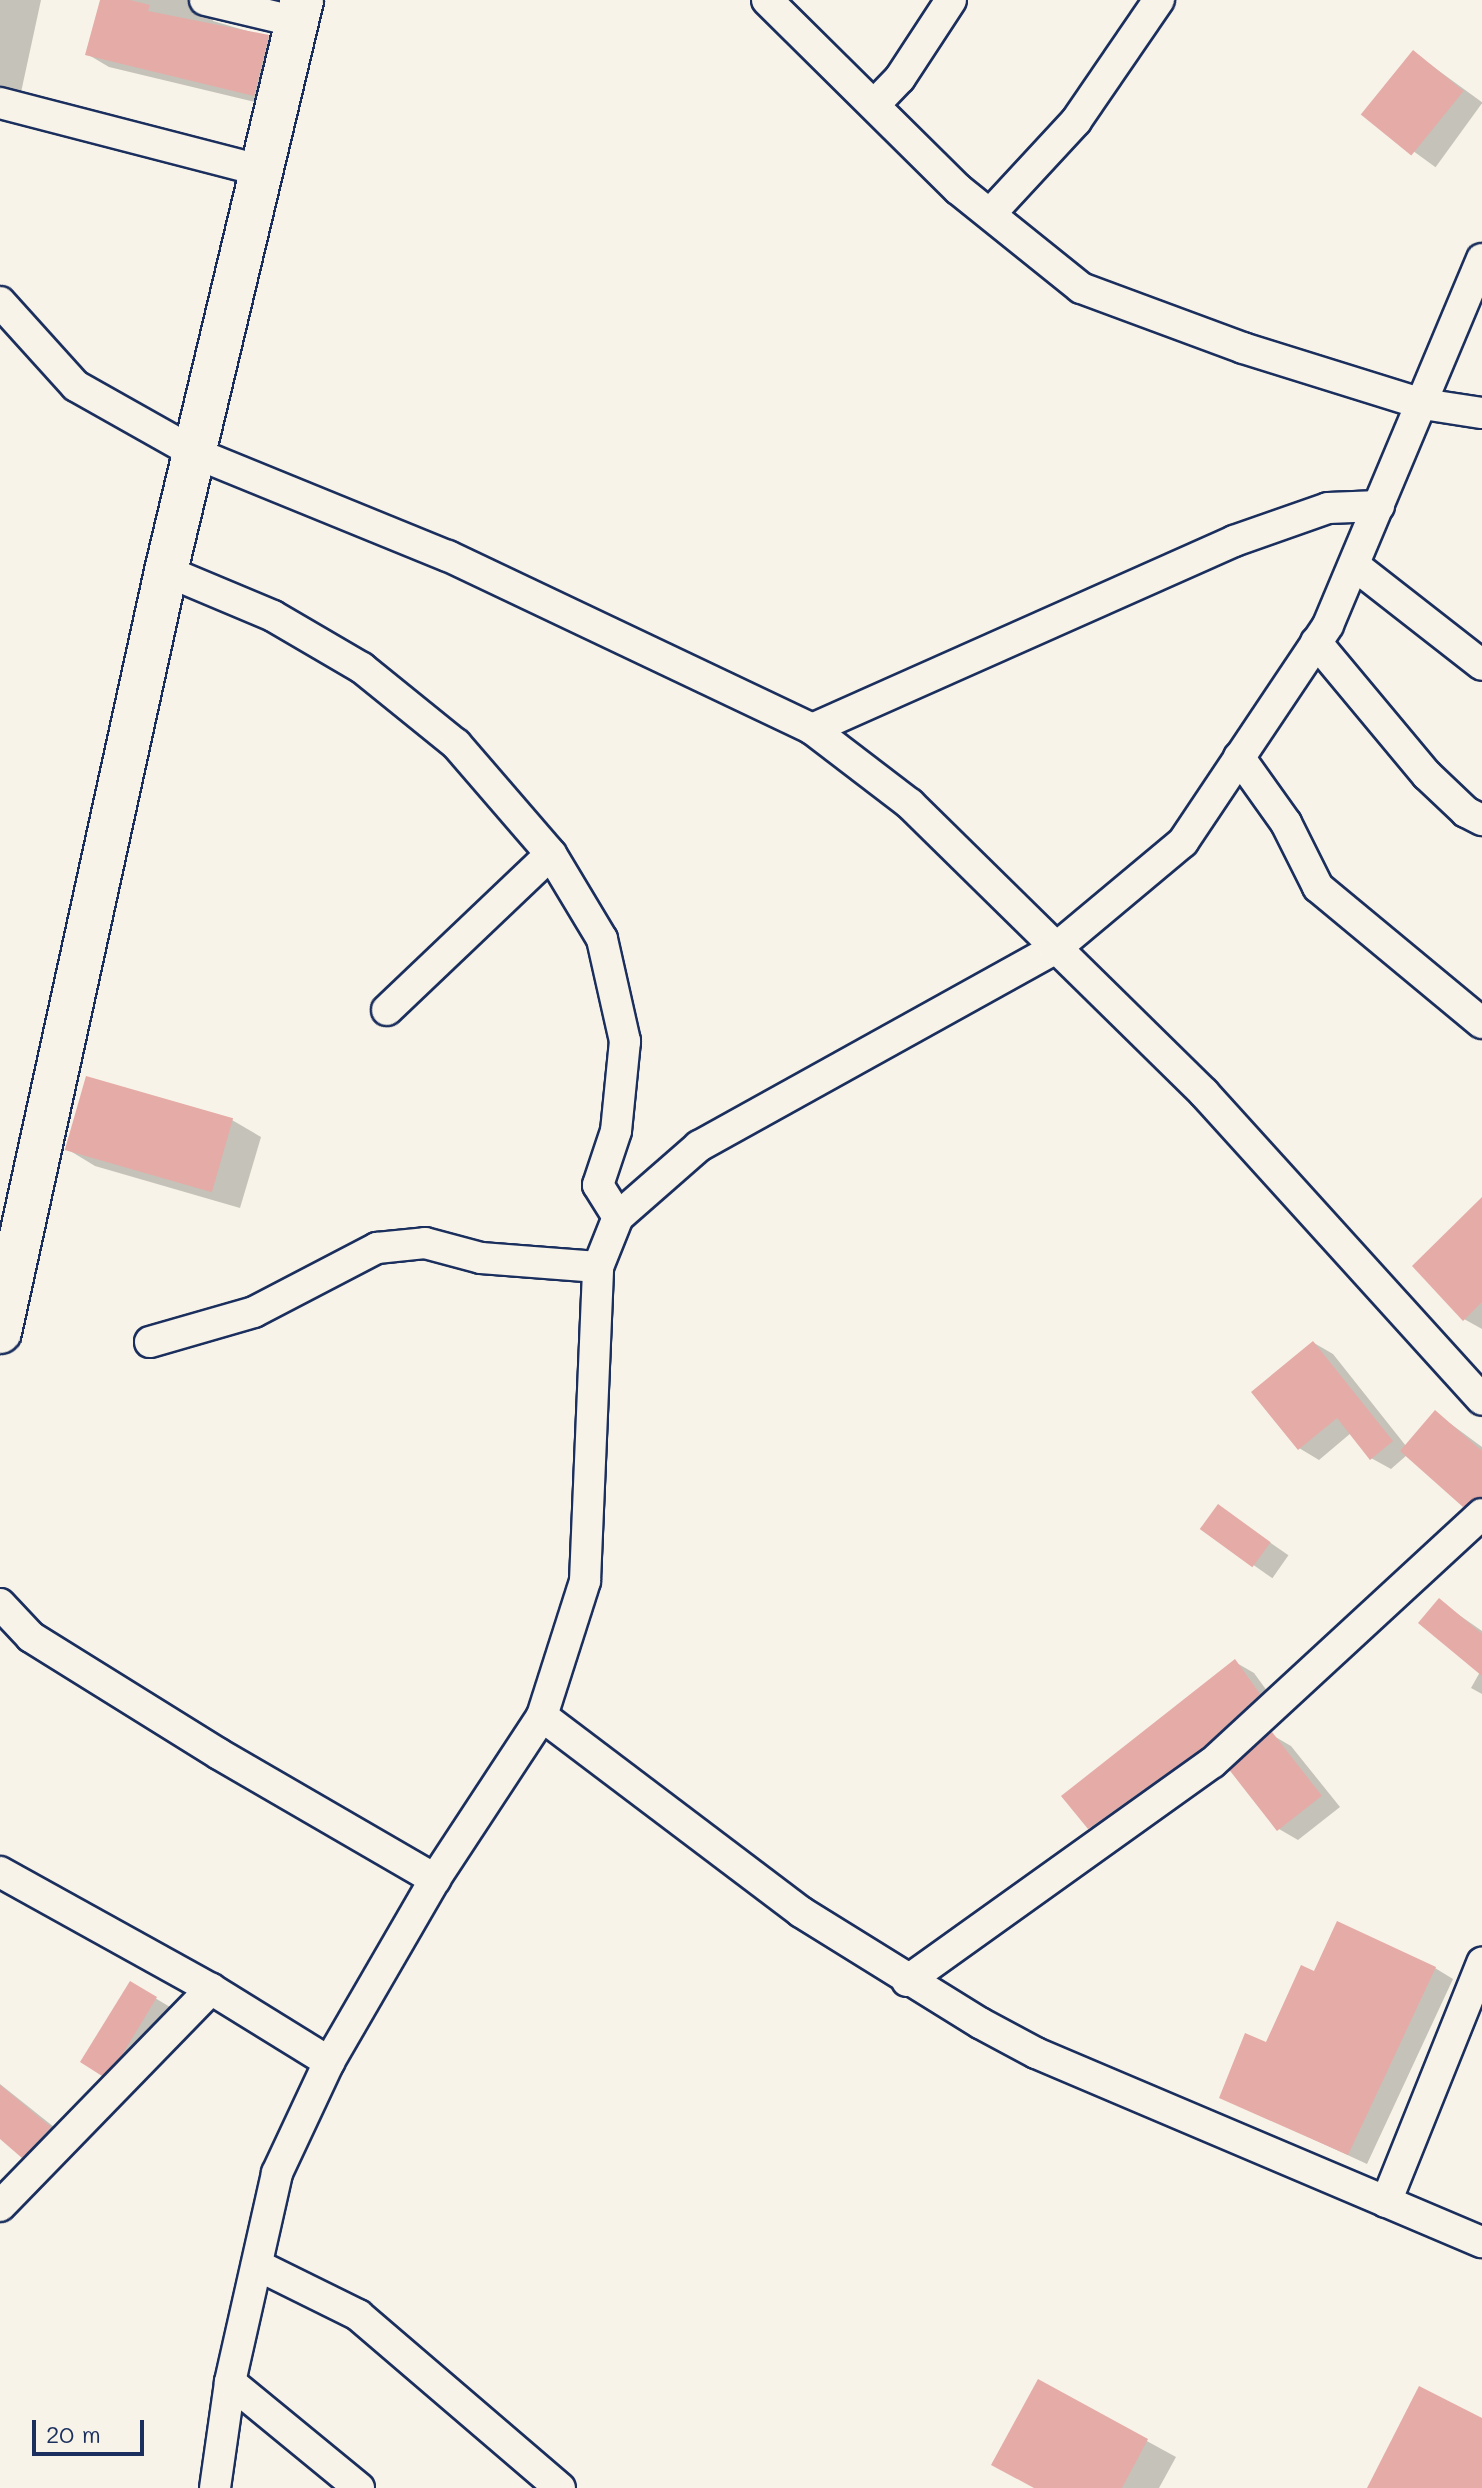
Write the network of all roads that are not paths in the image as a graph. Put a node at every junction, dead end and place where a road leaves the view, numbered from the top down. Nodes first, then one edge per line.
1 (205, 0) edge
2 (767, 0) edge
3 (951, 0) edge
4 (1159, 0) edge
5 (299, 11) edge
6 (0, 103) edge
7 (874, 105) junction
8 (262, 171) junction
9 (990, 214) junction
10 (1482, 259) edge
11 (0, 302) edge
12 (1423, 404) junction
13 (1482, 413) edge
14 (195, 453) junction
15 (1379, 506) junction
16 (1354, 565) junction
17 (166, 571) junction
18 (1316, 642) junction
19 (1482, 665) edge
20 (812, 729) junction
21 (1239, 757) junction
22 (1482, 820) edge
23 (551, 854) junction
24 (1055, 949) junction
25 (387, 1010) dead end
26 (1482, 1023) edge
27 (618, 1217) junction
28 (598, 1267) junction
29 (0, 1332) edge
30 (150, 1342) dead end
31 (1482, 1400) edge
32 (1482, 1514) edge
33 (0, 1604) edge
34 (542, 1716) junction
35 (0, 1872) edge
36 (435, 1879) junction
37 (1482, 1963) edge
38 (907, 1981) junction
39 (211, 1989) junction
40 (329, 2062) junction
41 (1386, 2202) junction
42 (0, 2206) edge
43 (1482, 2242) edge
44 (257, 2265) junction
45 (230, 2382) junction
46 (215, 2488) edge
47 (359, 2488) edge
48 (560, 2488) edge

1 - 5 street
2 - 7 street
3 - 7 street
4 - 9 street
5 - 8 main road
6 - 8 street
7 - 9 street
8 - 14 main road
9 - 12 street
10 - 12 street
11 - 14 street
12 - 13 street
12 - 15 street
14 - 17 main road
14 - 20 street
15 - 16 street
15 - 20 street
16 - 18 street
16 - 19 street
17 - 23 street
17 - 29 main road
18 - 21 street
18 - 22 street
20 - 24 street
21 - 24 street
21 - 26 street
23 - 25 street
23 - 27 street
24 - 27 street
24 - 31 street
27 - 28 street
28 - 30 street
28 - 34 street
32 - 38 street
33 - 36 street
34 - 36 street
34 - 38 street
35 - 39 street
36 - 40 street
37 - 41 street
38 - 41 street
39 - 40 street
39 - 42 street
40 - 44 street
41 - 43 street
44 - 45 street
44 - 48 street
45 - 46 street
45 - 47 street

